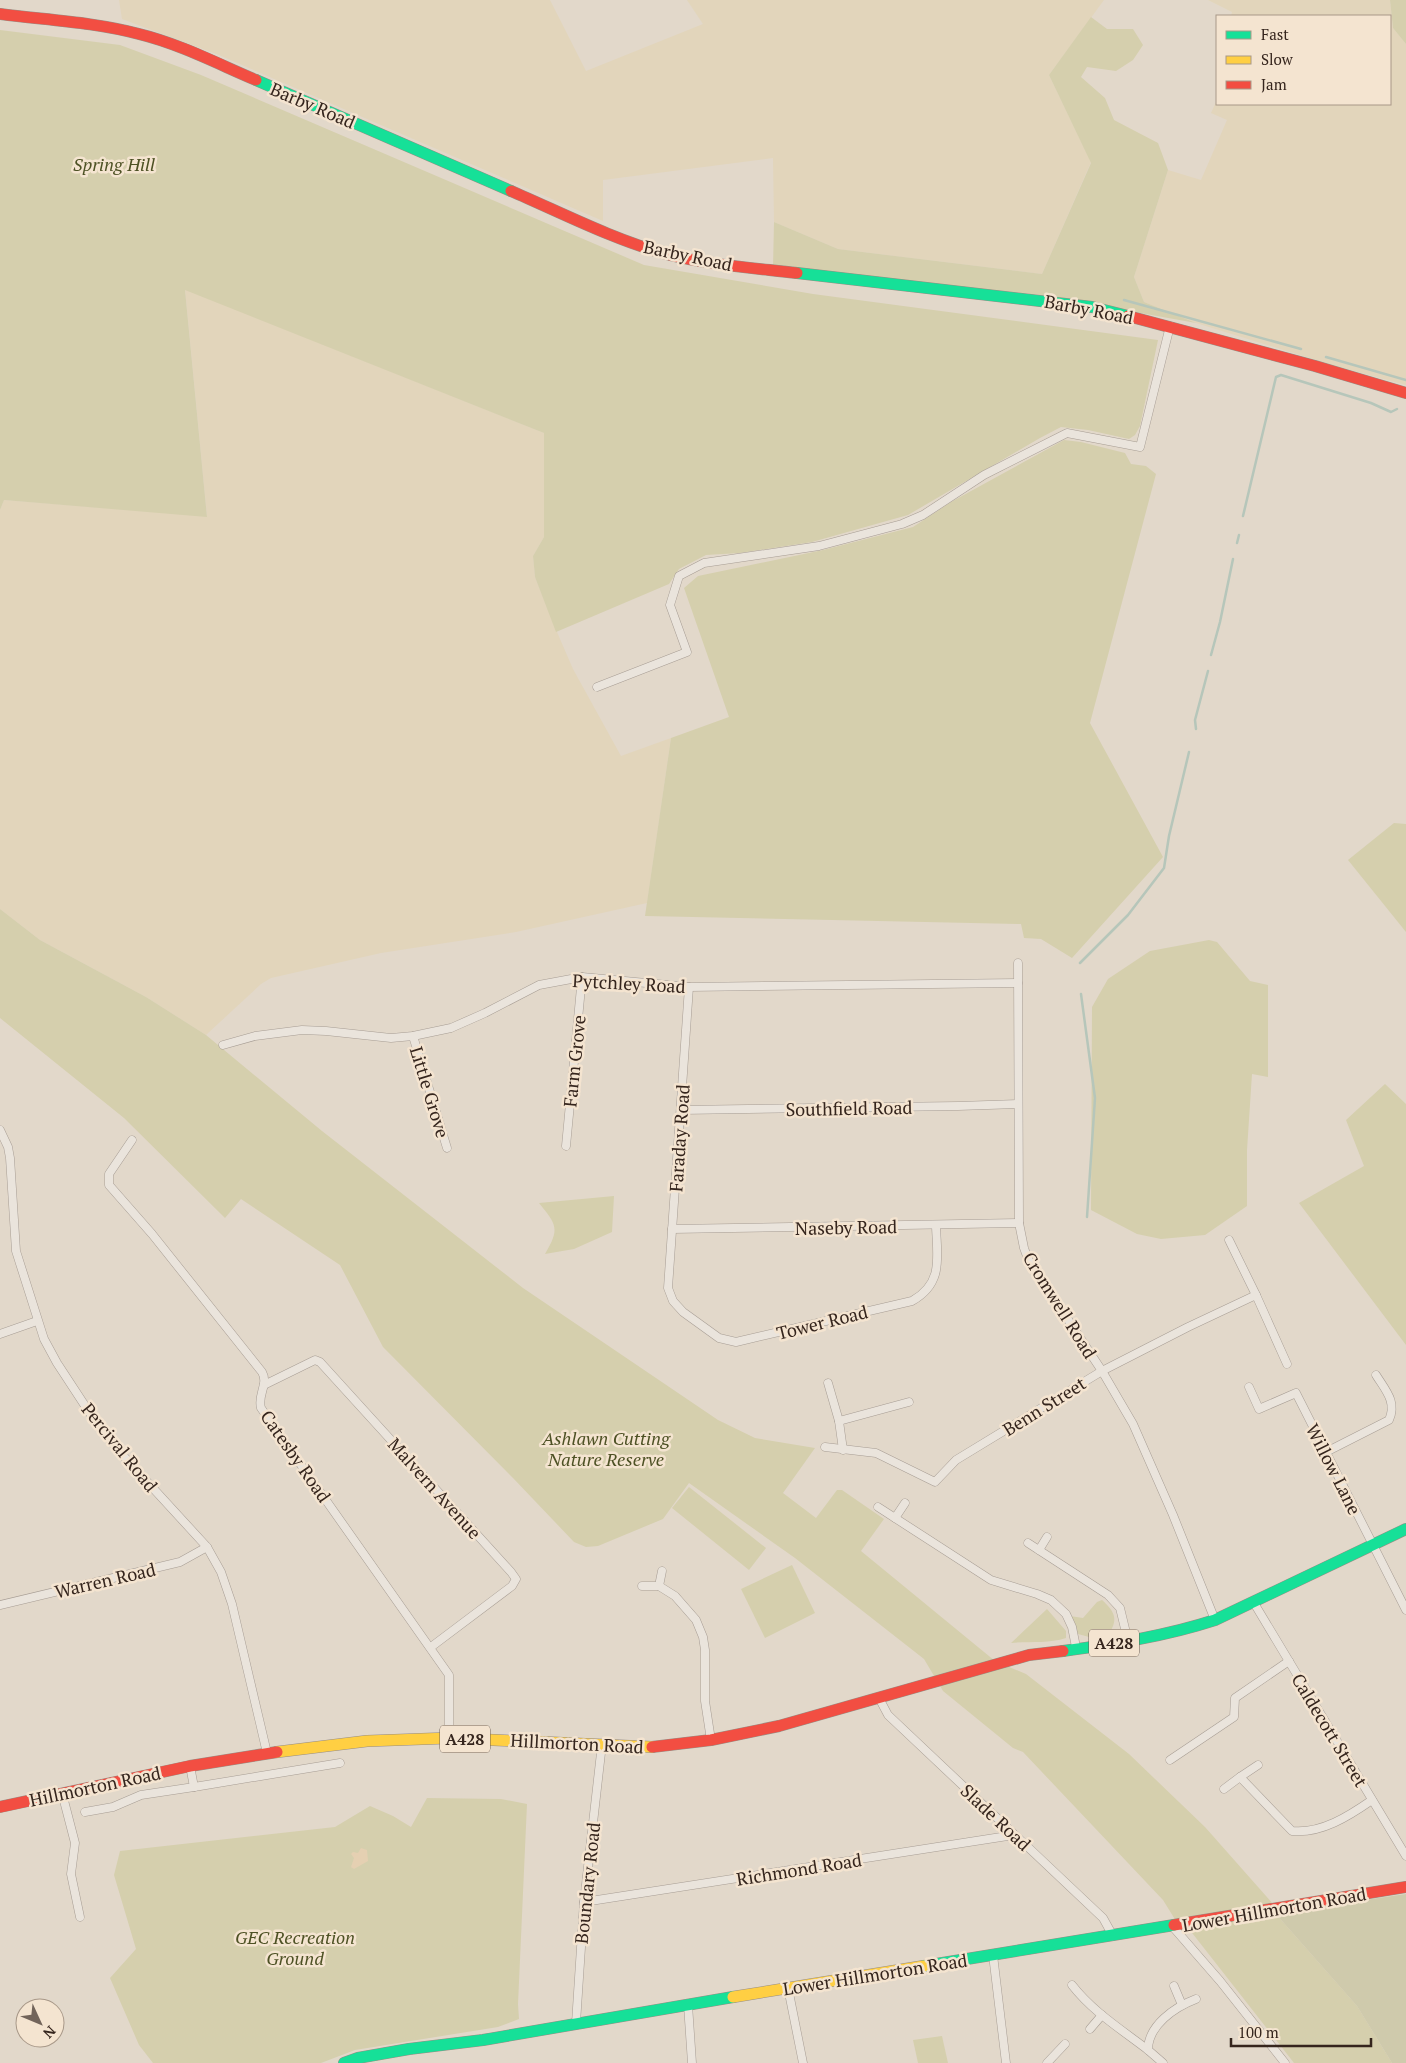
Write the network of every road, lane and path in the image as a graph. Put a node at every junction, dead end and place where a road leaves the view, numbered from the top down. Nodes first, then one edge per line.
1 (0, 14) edge
2 (1170, 326) junction
3 (1406, 393) edge
4 (597, 687) dead end
5 (1018, 963) dead end
6 (582, 977) junction
7 (1018, 983) junction
8 (689, 987) junction
9 (413, 1036) junction
10 (224, 1045) dead end
11 (1018, 1104) junction
12 (681, 1110) junction
13 (0, 1130) edge
14 (132, 1140) dead end
15 (566, 1146) dead end
16 (447, 1148) dead end
17 (1019, 1223) junction
18 (936, 1226) junction
19 (672, 1229) junction
20 (1229, 1240) dead end
21 (668, 1288) joint
22 (1256, 1295) junction
23 (37, 1321) junction
24 (0, 1334) edge
25 (1287, 1364) dead end
26 (1102, 1370) junction
27 (1376, 1375) dead end
28 (828, 1383) dead end
29 (264, 1385) junction
30 (1249, 1387) dead end
31 (909, 1402) dead end
32 (839, 1421) junction
33 (825, 1447) dead end
34 (843, 1450) junction
35 (1326, 1452) junction
36 (904, 1503) dead end
37 (878, 1508) dead end
38 (908, 1514) dead end
39 (899, 1520) junction
40 (1406, 1529) edge
41 (1047, 1537) dead end
42 (1028, 1544) dead end
43 (1373, 1545) junction
44 (207, 1547) junction
45 (1039, 1550) junction
46 (662, 1571) dead end
47 (642, 1586) dead end
48 (659, 1586) junction
49 (1254, 1603) junction
50 (0, 1605) edge
51 (1406, 1610) edge
52 (1215, 1620) junction
53 (1128, 1641) junction
54 (431, 1647) junction
55 (1076, 1647) junction
56 (1290, 1661) junction
57 (880, 1698) junction
58 (450, 1738) junction
59 (711, 1740) junction
60 (602, 1743) junction
61 (267, 1753) junction
62 (1170, 1760) dead end
63 (340, 1762) dead end
64 (1258, 1765) dead end
65 (190, 1766) junction
66 (1240, 1777) junction
67 (194, 1788) junction
68 (1224, 1789) dead end
69 (62, 1793) junction
70 (1372, 1800) junction
71 (0, 1807) edge
72 (85, 1812) dead end
73 (1014, 1835) junction
74 (1406, 1856) edge
75 (1406, 1887) edge
76 (584, 1902) junction
77 (80, 1917) dead end
78 (1176, 1926) junction
79 (1113, 1936) junction
80 (993, 1955) junction
81 (1072, 1985) dead end
82 (1174, 1986) dead end
83 (788, 1988) junction
84 (1196, 1998) dead end
85 (688, 2005) junction
86 (1182, 2005) junction
87 (1102, 2015) junction
88 (576, 2023) junction
89 (1090, 2029) dead end
90 (1065, 2044) dead end
91 (1148, 2050) junction
92 (344, 2063) edge
93 (692, 2063) edge
94 (802, 2063) edge
95 (1006, 2063) edge
96 (1047, 2063) edge
97 (1163, 2063) edge
98 (1285, 2063) edge

1 - 2 main road, Barby Road
2 - 3 main road, Barby Road
2 - 4 street
5 - 7 street, Cromwell Road
6 - 8 street, Pytchley Road
6 - 9 street, Pytchley Road
6 - 15 street, Farm Grove
7 - 8 street, Pytchley Road
7 - 11 street, Cromwell Road
8 - 12 street, Faraday Road
9 - 10 street, Pytchley Road
9 - 16 street, Little Grove
11 - 12 street, Southfield Road
11 - 17 street, Cromwell Road
12 - 19 street, Faraday Road
13 - 23 street, Percival Road
14 - 29 street, Catesby Road
17 - 18 street, Naseby Road
17 - 26 street, Cromwell Road
18 - 19 street, Naseby Road
18 - 21 street, Tower Road
19 - 21 street, Faraday Road
20 - 22 street
22 - 25 street
22 - 26 street, Benn Street
23 - 24 street
23 - 44 street, Percival Road
26 - 34 street, Benn Street
26 - 52 street, Cromwell Road
27 - 35 street
28 - 32 street
29 - 54 street, Catesby Road
29 - 54 street, Malvern Avenue
30 - 35 street, Willow Lane
31 - 32 street
32 - 34 street
33 - 34 street
35 - 43 street, Willow Lane
36 - 39 street
37 - 39 street
38 - 39 street
39 - 55 street
40 - 43 main road, A428
41 - 45 street
42 - 45 street
43 - 49 main road, A428
43 - 51 street, Willow Lane
44 - 50 street, Warren Road
44 - 61 street, Percival Road
45 - 53 street
46 - 48 street
47 - 48 street
48 - 59 street
49 - 52 main road, A428
49 - 56 street, Caldecott Street
52 - 53 main road, A428
53 - 55 main road, A428
54 - 58 street, Catesby Road
55 - 57 main road, Hillmorton Road / A428
56 - 62 street
56 - 70 street, Caldecott Street
57 - 59 main road, Hillmorton Road / A428
57 - 73 street, Slade Road
58 - 60 main road, Hillmorton Road / A428
58 - 61 main road, Hillmorton Road / A428
59 - 60 main road, Hillmorton Road / A428
60 - 76 street, Boundary Road
61 - 65 main road, Hillmorton Road / A428
63 - 67 street, Hillmorton Road
64 - 66 street
65 - 67 street
65 - 69 main road, Hillmorton Road / A428
66 - 68 street
66 - 70 street
67 - 72 street, Hillmorton Road
69 - 71 main road, Hillmorton Road / A428
69 - 77 street
70 - 74 street, Caldecott Street
73 - 76 street, Richmond Road
73 - 79 street, Slade Road
75 - 78 main road, Lower Hillmorton Road
76 - 88 street, Boundary Road
78 - 79 main road, Lower Hillmorton Road
78 - 98 street
79 - 80 main road, Lower Hillmorton Road
80 - 83 main road, Lower Hillmorton Road
80 - 95 street
81 - 87 street
82 - 86 street
83 - 85 main road, Lower Hillmorton Road
83 - 94 street
84 - 86 street
85 - 88 main road, Lower Hillmorton Road
85 - 93 street
86 - 91 street
87 - 89 street
87 - 91 street
88 - 92 main road, Lower Hillmorton Road
90 - 96 street
91 - 97 street

